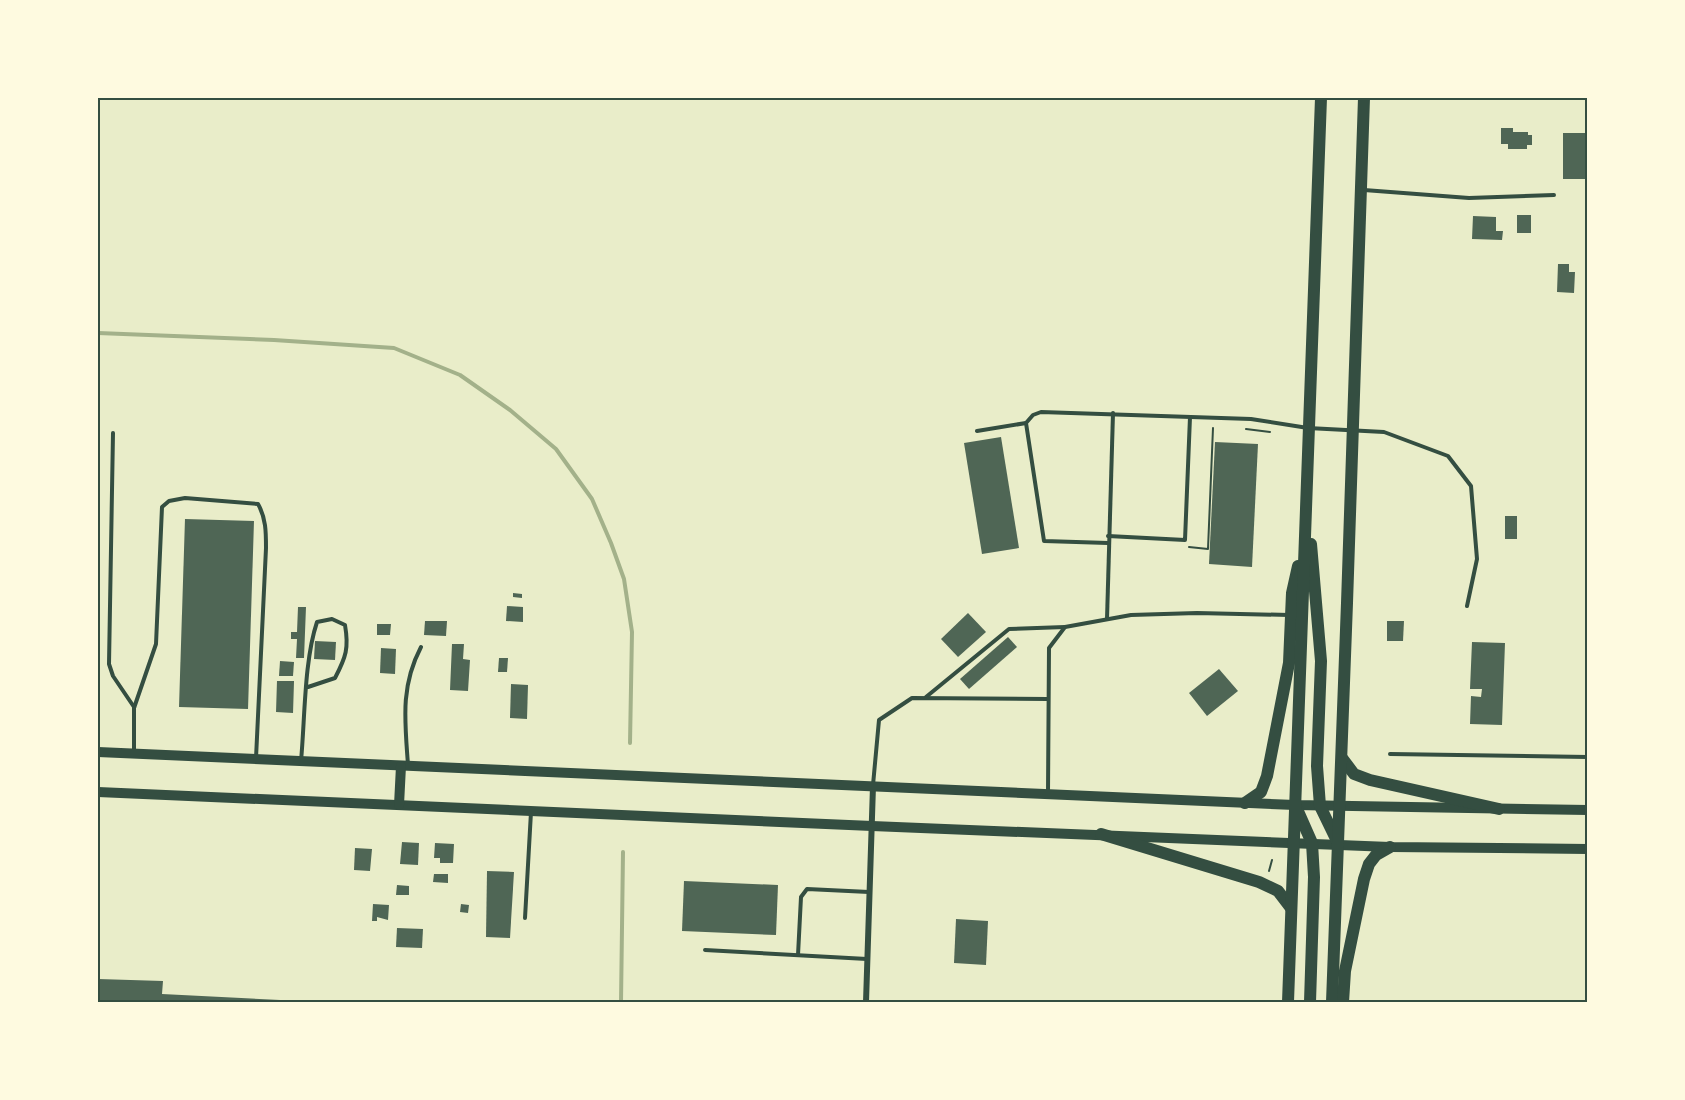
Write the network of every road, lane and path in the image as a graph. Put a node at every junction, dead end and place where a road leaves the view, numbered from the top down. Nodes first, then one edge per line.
1 (1321, 98) edge
2 (1364, 98) edge
3 (1361, 189) junction
4 (1554, 195) dead end
5 (1113, 413) junction
6 (1190, 417) junction
7 (1026, 423) junction
8 (1213, 428) dead end
9 (1308, 428) junction
10 (1236, 429) dead end
11 (1353, 430) junction
12 (977, 431) dead end
13 (1271, 432) dead end
14 (112, 433) dead end
15 (1306, 495) junction
16 (1108, 536) junction
17 (1185, 540) junction
18 (1108, 543) junction
19 (1467, 606) dead end
20 (1296, 616) junction
21 (1107, 619) junction
22 (1065, 627) junction
23 (421, 648) dead end
24 (308, 687) junction
25 (925, 698) junction
26 (1048, 699) junction
27 (134, 708) junction
28 (98, 752) edge
29 (134, 754) junction
30 (1390, 754) dead end
31 (1587, 757) edge
32 (1342, 758) junction
33 (256, 759) junction
34 (301, 761) junction
35 (404, 766) junction
36 (873, 786) junction
37 (98, 792) edge
38 (1048, 794) junction
39 (1245, 803) junction
40 (399, 805) junction
41 (1295, 805) junction
42 (1320, 806) junction
43 (1340, 807) junction
44 (1499, 809) junction
45 (1587, 810) edge
46 (531, 811) junction
47 (872, 826) junction
48 (1101, 834) junction
49 (1294, 842) junction
50 (1312, 843) junction
51 (1338, 844) junction
52 (1390, 847) junction
53 (1587, 849) edge
54 (1272, 860) dead end
55 (1270, 869) junction
56 (1275, 869) dead end
57 (1268, 875) dead end
58 (870, 892) junction
59 (1291, 908) junction
60 (525, 918) dead end
61 (705, 950) dead end
62 (798, 955) junction
63 (867, 959) junction
64 (866, 1002) edge
65 (1288, 1002) edge
66 (1310, 1002) edge
67 (1332, 1002) edge
68 (1343, 1002) edge

1 - 9 main road
2 - 3 main road
3 - 4 lane
3 - 11 main road
5 - 6 lane
5 - 7 lane
5 - 16 lane
6 - 9 lane
6 - 17 lane
7 - 12 lane
7 - 18 lane
8 - 17 path
9 - 11 lane
9 - 15 main road
10 - 13 path
11 - 19 lane
11 - 32 main road
14 - 27 lane
15 - 20 main road
15 - 42 main road
16 - 17 lane
16 - 18 lane
18 - 21 lane
20 - 21 lane
20 - 39 main road
20 - 41 main road
21 - 22 lane
22 - 25 lane
22 - 26 lane
23 - 35 lane
24 - 24 lane
24 - 34 lane
25 - 26 lane
25 - 36 lane
26 - 38 lane
27 - 29 lane
27 - 33 lane
28 - 29 main road
29 - 33 main road
30 - 31 lane
32 - 43 main road
32 - 44 main road
33 - 34 main road
34 - 35 main road
35 - 36 main road
35 - 40 main road
36 - 38 main road
36 - 47 street
37 - 40 main road
38 - 39 main road
39 - 41 main road
40 - 46 main road
41 - 42 main road
41 - 49 main road
41 - 50 main road
42 - 43 main road
42 - 51 main road
43 - 44 main road
43 - 51 main road
44 - 45 main road
46 - 47 main road
46 - 60 lane
47 - 48 main road
47 - 58 street
48 - 49 main road
48 - 59 main road
49 - 50 main road
49 - 59 main road
50 - 51 main road
50 - 66 main road
51 - 52 main road
51 - 67 main road
52 - 53 main road
52 - 68 main road
54 - 55 path
55 - 56 path
55 - 57 path
58 - 62 lane
58 - 63 street
59 - 65 main road
61 - 62 lane
62 - 63 lane
63 - 64 street

